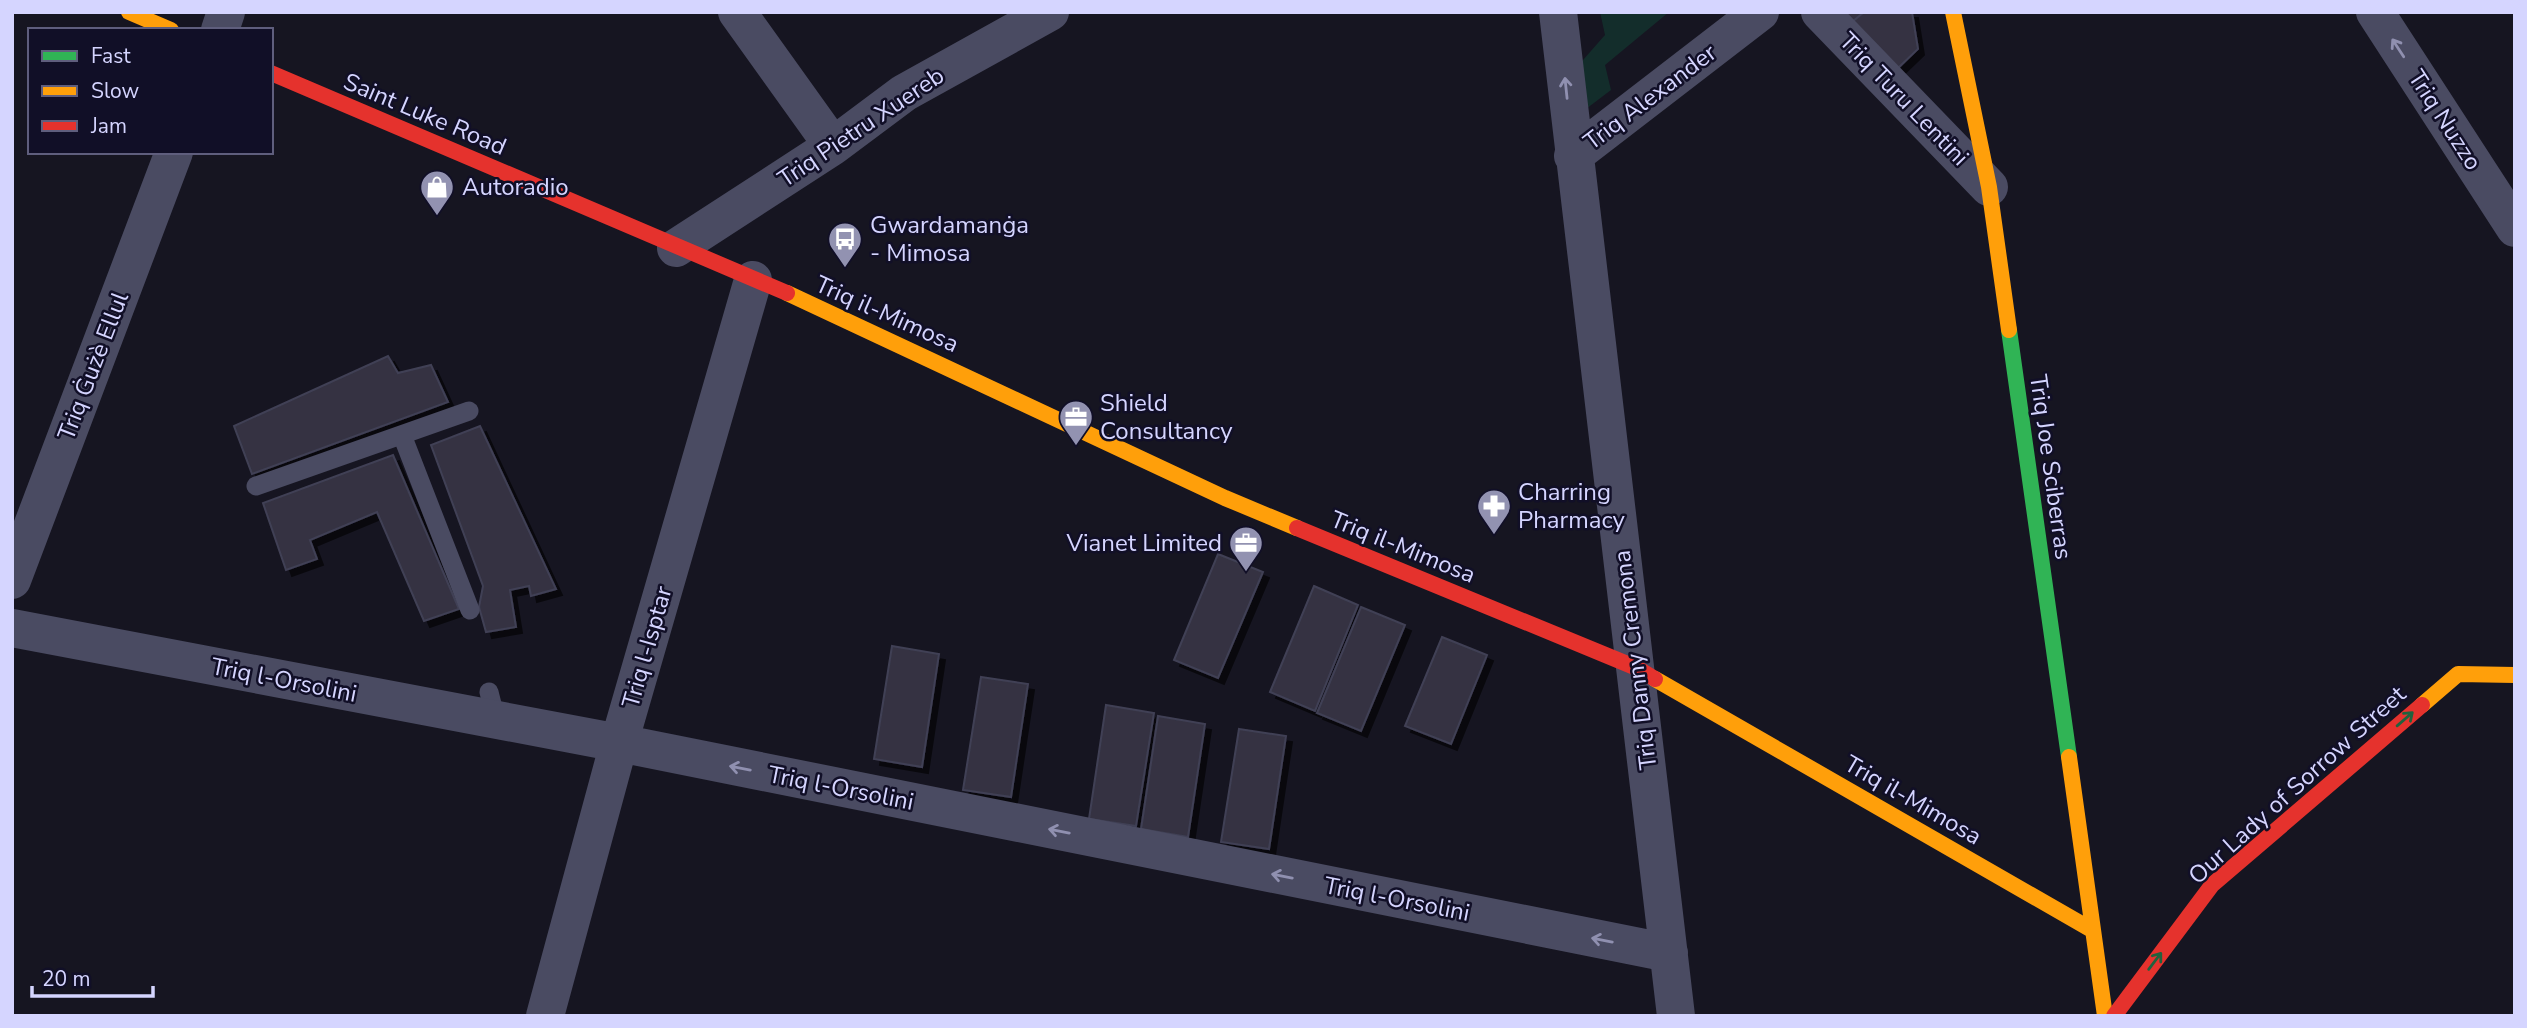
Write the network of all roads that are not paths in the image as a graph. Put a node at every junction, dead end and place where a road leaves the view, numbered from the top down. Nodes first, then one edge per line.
1 (129, 12) edge
2 (737, 12) edge
3 (1050, 12) edge
4 (1558, 12) edge
5 (1760, 12) edge
6 (1820, 12) edge
7 (1953, 12) edge
8 (2375, 12) edge
9 (166, 28) edge
10 (273, 74) edge
11 (834, 146) junction
12 (173, 154) edge
13 (1573, 156) junction
14 (1989, 187) junction
15 (2515, 228) edge
16 (676, 248) junction
17 (753, 280) junction
18 (469, 411) dead end
19 (402, 435) junction
20 (256, 486) dead end
21 (12, 580) edge
22 (470, 610) dead end
23 (12, 628) edge
24 (1637, 668) junction
25 (2515, 675) edge
26 (619, 743) junction
27 (2092, 930) junction
28 (1669, 953) junction
29 (545, 1016) edge
30 (1676, 1016) edge
31 (2105, 1016) edge
32 (2114, 1016) edge

1 - 9 street
2 - 11 street
3 - 11 street, Triq Pietru Xuereb
13 -> 4 street, Triq Danny Cremona
5 - 13 street, Triq Alexander
6 - 14 street, Triq Turu Lentini
7 - 14 street, Triq Joe Sciberras
15 -> 8 street, Triq Nuzzo
10 - 16 street, Saint Luke Road
11 - 16 street, Triq Pietru Xuereb
12 - 21 street, Triq Ġużè Ellul
13 - 24 street, Triq Danny Cremona
14 - 27 street, Triq Joe Sciberras
16 - 17 street, Triq il-Mimosa
17 - 24 street, Triq il-Mimosa
17 - 26 street, Triq l-Isptar
18 - 19 lane
19 - 20 lane
19 - 22 lane
23 - 26 street, Triq l-Orsolini
24 - 27 street, Triq il-Mimosa
24 - 28 street, Triq Danny Cremona
32 -> 25 street, Our Lady of Sorrow Street
28 -> 26 street, Triq l-Orsolini
26 - 29 street, Triq l-Isptar
27 - 31 street, Triq Joe Sciberras
28 - 30 street, Triq Danny Cremona

